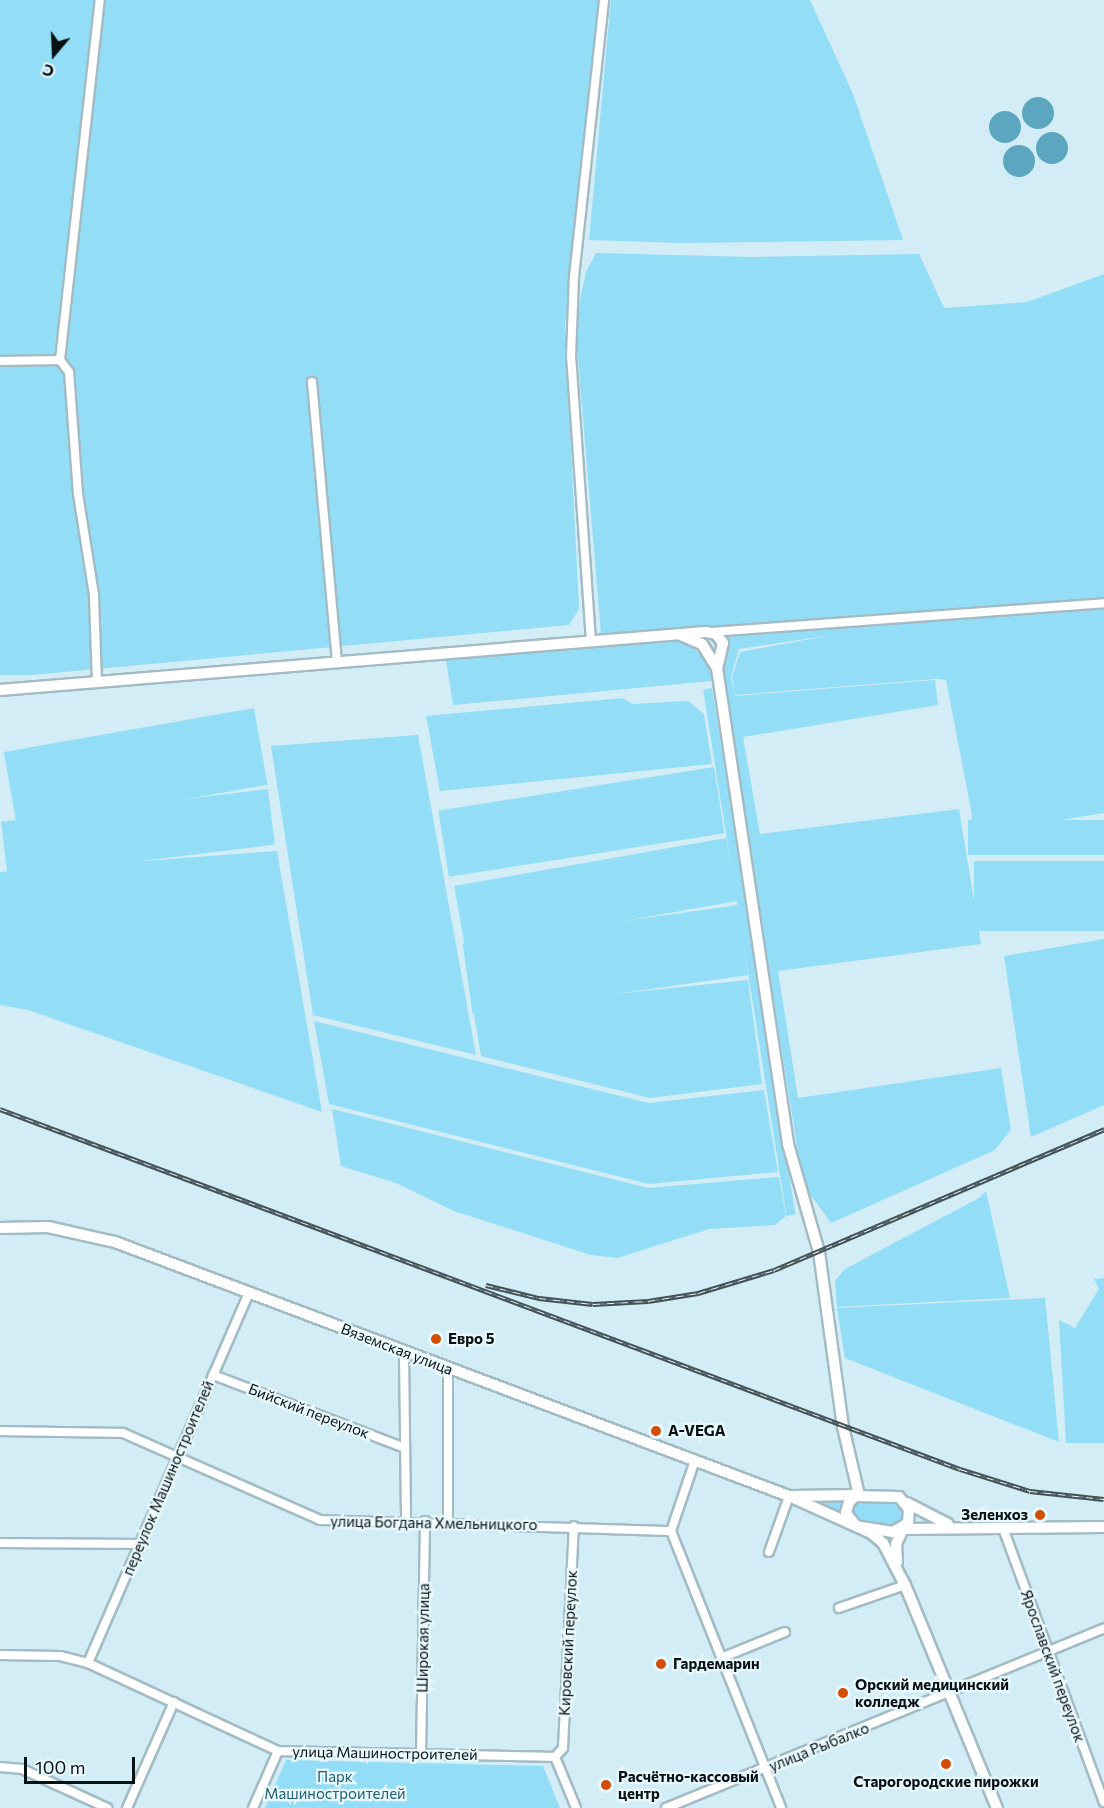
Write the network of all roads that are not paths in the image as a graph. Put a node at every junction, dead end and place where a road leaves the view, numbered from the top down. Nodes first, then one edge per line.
1 (100, 0) edge
2 (604, 0) edge
3 (60, 360) junction
4 (0, 361) edge
5 (312, 382) dead end
6 (1104, 603) edge
7 (706, 632) junction
8 (678, 634) junction
9 (591, 641) junction
10 (338, 663) junction
11 (717, 668) junction
12 (97, 683) junction
13 (0, 690) edge
14 (0, 1228) edge
15 (249, 1292) junction
16 (404, 1352) junction
17 (448, 1369) junction
18 (213, 1375) junction
19 (0, 1431) edge
20 (405, 1448) junction
21 (176, 1459) junction
22 (695, 1460) junction
23 (860, 1495) junction
24 (789, 1496) junction
25 (904, 1501) junction
26 (406, 1521) junction
27 (425, 1521) junction
28 (448, 1522) junction
29 (574, 1526) junction
30 (856, 1526) junction
31 (1104, 1527) edge
32 (966, 1528) junction
33 (1003, 1528) junction
34 (903, 1529) junction
35 (671, 1531) junction
36 (0, 1544) edge
37 (140, 1544) junction
38 (769, 1552) dead end
39 (905, 1586) junction
40 (839, 1608) dead end
41 (1104, 1628) edge
42 (785, 1632) dead end
43 (1047, 1652) junction
44 (0, 1656) edge
45 (722, 1658) junction
46 (88, 1663) junction
47 (949, 1695) junction
48 (174, 1702) junction
49 (279, 1751) junction
50 (422, 1754) junction
51 (555, 1757) junction
52 (0, 1767) edge
53 (765, 1768) junction
54 (1104, 1802) edge
55 (107, 1808) edge
56 (127, 1808) edge
57 (254, 1808) edge
58 (576, 1808) edge
59 (666, 1808) edge
60 (781, 1808) edge
61 (997, 1808) edge

1 - 3 street
2 - 9 street
3 - 4 street
3 - 12 street
5 - 10 street
6 - 7 street
7 - 8 main road
7 - 11 main road
8 - 9 main road
8 - 11 main road
9 - 10 main road
10 - 12 main road
11 - 23 main road
12 - 13 main road
14 - 15 main road, Вяземская улица
15 - 16 main road, Вяземская улица
15 - 18 street, переулок Машиностроителей
16 - 17 main road, Вяземская улица
16 - 20 street
17 - 22 main road, Вяземская улица
17 - 28 street
18 - 20 street, Бийский переулок
18 - 21 street, переулок Машиностроителей
19 - 21 street, улица Богдана Хмельницкого
20 - 26 street
21 - 26 street, улица Богдана Хмельницкого
21 - 37 street, переулок Машиностроителей
22 - 24 main road, Вяземская улица
22 - 35 street
23 - 24 main road
23 - 25 main road
23 - 30 main road
24 - 30 main road, Вяземская улица
24 - 38 street
25 - 32 main road
25 - 34 main road
26 - 27 street, улица Богдана Хмельницкого
27 - 28 street, улица Богдана Хмельницкого
27 - 50 street, Широкая улица
28 - 29 street, улица Богдана Хмельницкого
29 - 35 street, улица Богдана Хмельницкого
29 - 51 street, Кировский переулок
30 - 34 main road
30 - 39 main road
31 - 33 main road
32 - 33 main road
32 - 34 main road
33 - 43 street, Ярославский переулок
34 - 39 main road
35 - 45 street
36 - 37 street
37 - 46 street, переулок Машиностроителей
39 - 40 street
39 - 47 main road
41 - 43 street, улица Рыбалко
42 - 45 street
43 - 47 street, улица Рыбалко
43 - 54 street, Ярославский переулок
44 - 46 street, улица Машиностроителей
45 - 53 street
46 - 48 street, улица Машиностроителей
47 - 53 street, улица Рыбалко
47 - 61 main road
48 - 49 street, улица Машиностроителей
48 - 56 street
49 - 50 street, улица Машиностроителей
49 - 57 street
50 - 51 street, улица Машиностроителей
51 - 58 street
52 - 55 street
53 - 59 street, улица Рыбалко
53 - 60 street

